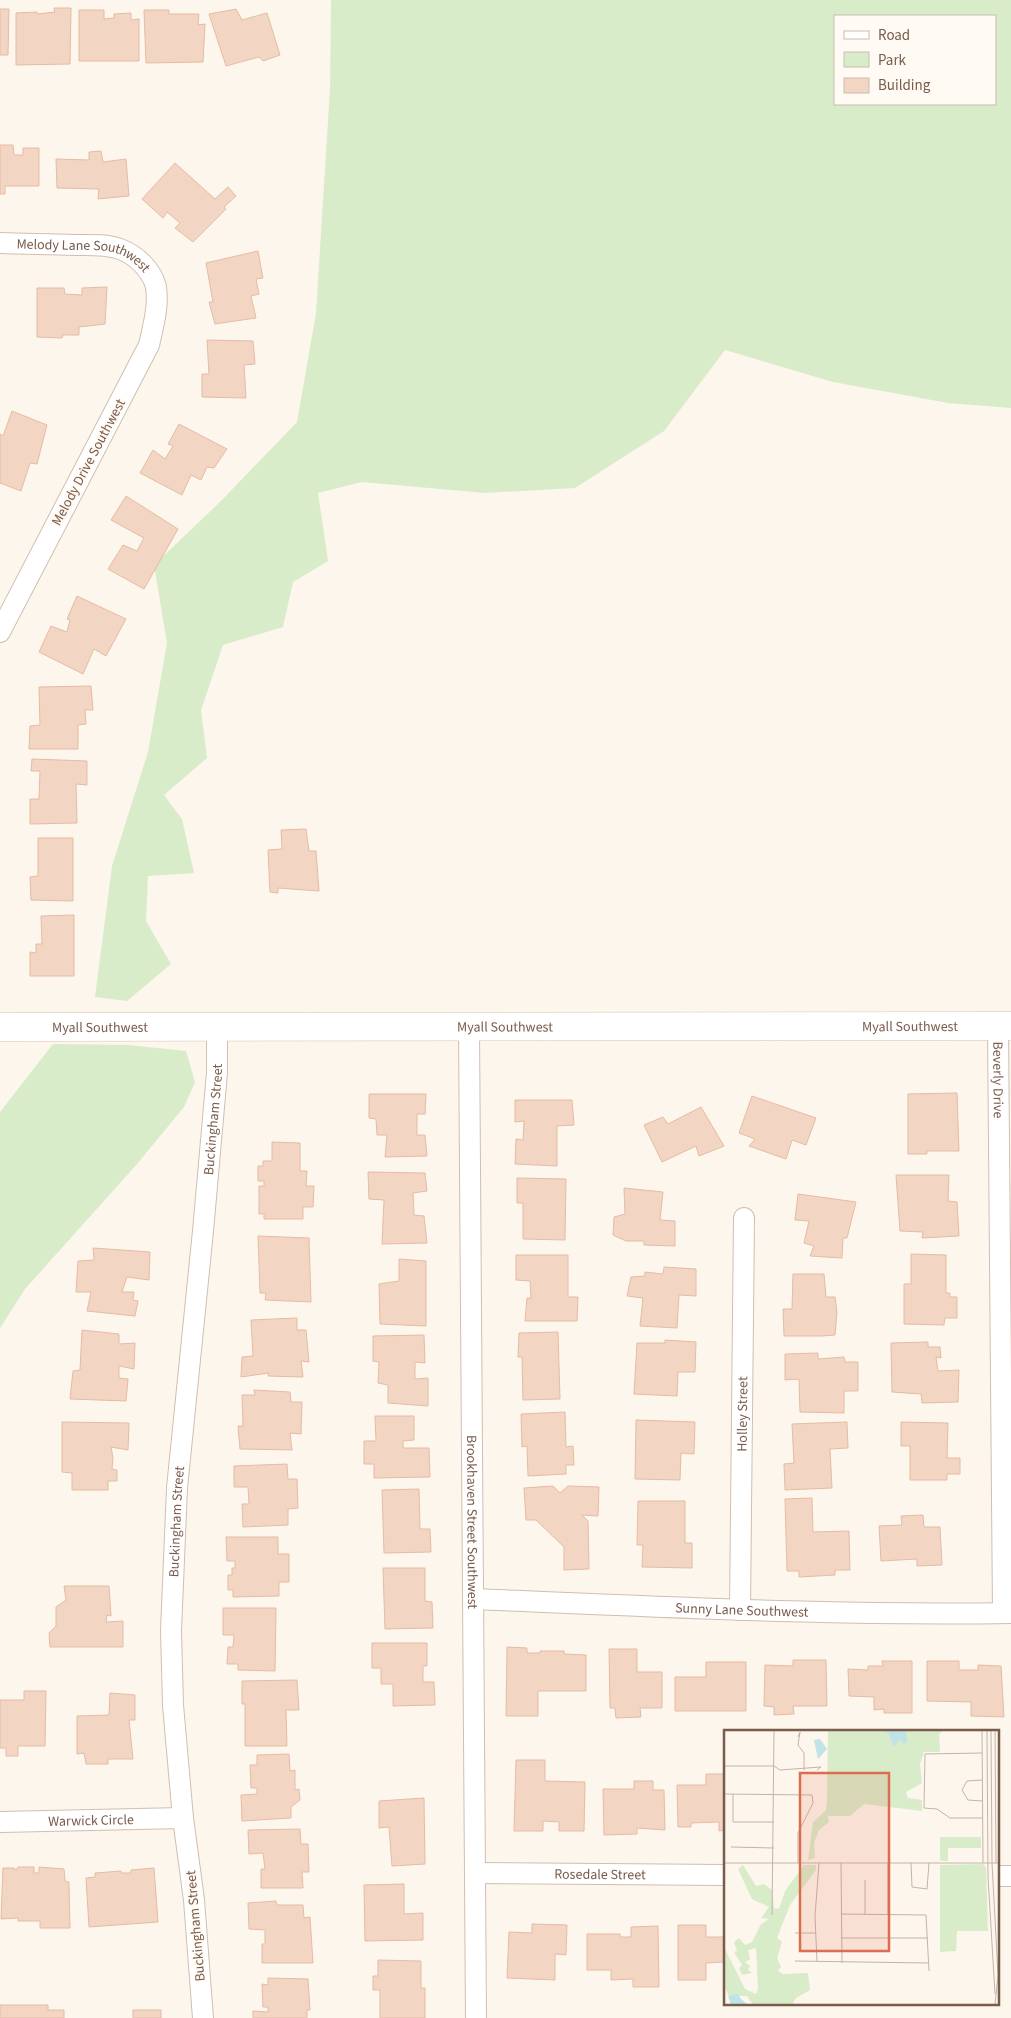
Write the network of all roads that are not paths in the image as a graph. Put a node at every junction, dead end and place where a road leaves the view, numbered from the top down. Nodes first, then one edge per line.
1 (0, 243) edge
2 (155, 286) joint
3 (0, 632) edge
4 (1004, 1026) edge
5 (0, 1027) edge
6 (217, 1027) junction
7 (470, 1027) junction
8 (744, 1218) dead end
9 (473, 1599) junction
10 (740, 1610) junction
11 (1007, 1613) edge
12 (183, 1818) junction
13 (0, 1822) edge
14 (475, 1874) junction
15 (724, 1875) edge
16 (998, 1876) edge
17 (1011, 1876) edge
18 (203, 2018) edge
19 (476, 2018) edge

1 - 2 street, Melody Lane Southwest
2 - 3 street, Melody Drive Southwest
4 - 7 street, Myall Southwest
4 - 11 street, Beverly Drive
5 - 6 street, Myall Southwest
6 - 7 street, Myall Southwest
6 - 12 street, Buckingham Street
7 - 9 street, Brookhaven Street Southwest
8 - 10 street, Holley Street
9 - 10 street, Sunny Lane Southwest
9 - 14 street, Brookhaven Street Southwest
10 - 11 street, Sunny Lane Southwest
12 - 13 street, Warwick Circle
12 - 18 street, Buckingham Street
14 - 15 street, Rosedale Street
14 - 19 street, Brookhaven Street Southwest
16 - 17 street

